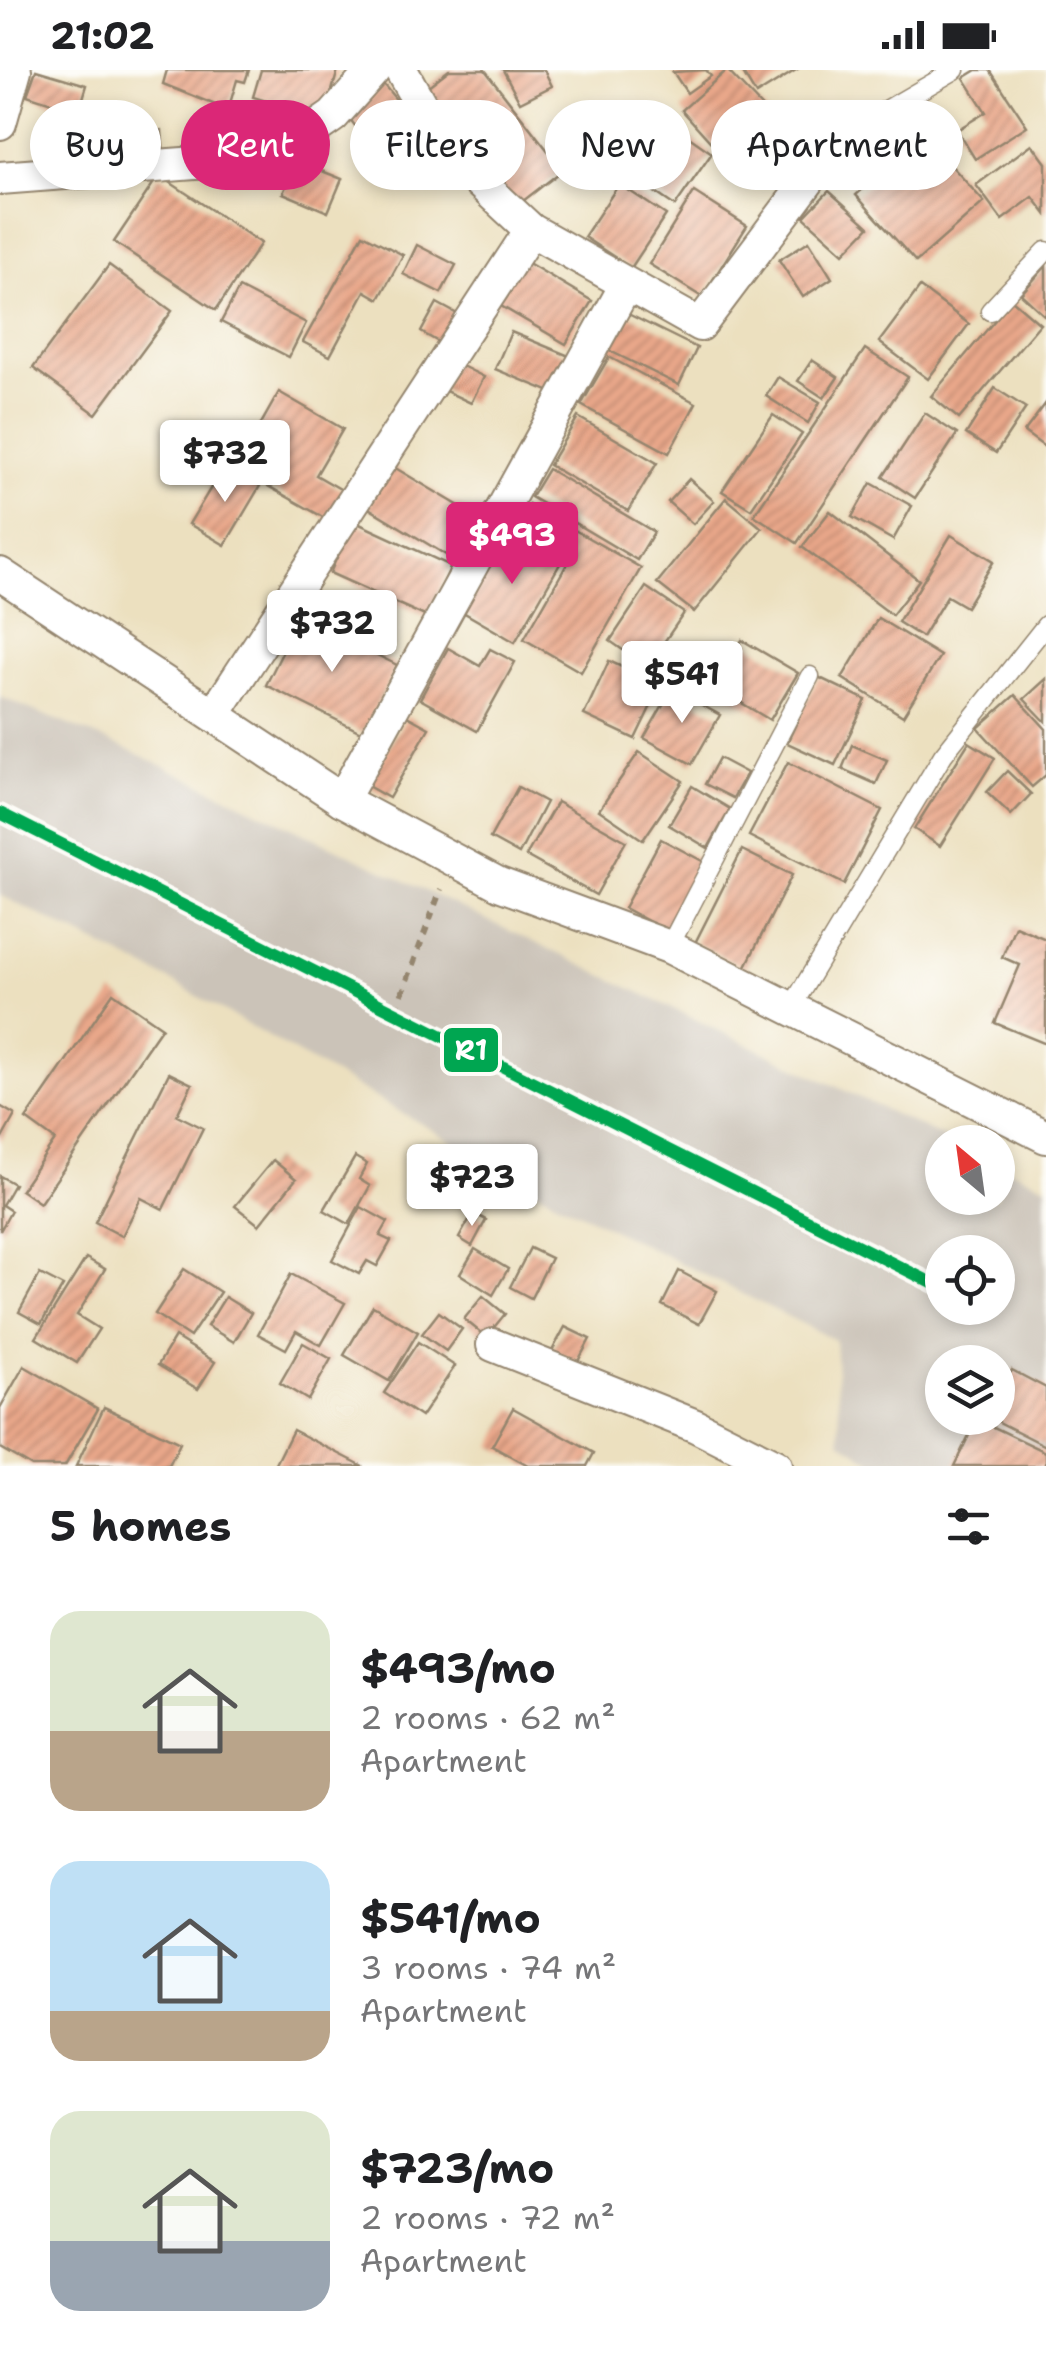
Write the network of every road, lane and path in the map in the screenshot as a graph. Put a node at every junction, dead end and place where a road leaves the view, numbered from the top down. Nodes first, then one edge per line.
1 (15, 70) edge
2 (374, 70) edge
3 (401, 70) edge
4 (955, 70) edge
5 (903, 100) edge
6 (0, 123) edge
7 (0, 178) edge
8 (802, 190) edge
9 (531, 230) junction
10 (1046, 251) edge
11 (625, 286) junction
12 (990, 311) dead end
13 (0, 574) edge
14 (1046, 624) edge
15 (810, 676) dead end
16 (214, 712) junction
17 (342, 800) junction
18 (452, 858) junction
19 (669, 947) junction
20 (791, 1008) junction
21 (396, 1010) dead end
22 (1046, 1137) edge
23 (493, 1344) dead end
24 (775, 1466) edge

1 - 6 street
2 - 7 street
3 - 9 street
4 - 5 lane
8 - 11 street
9 - 11 street
9 - 16 street
10 - 12 lane
11 - 17 street
13 - 16 street
14 - 20 lane
15 - 19 lane
16 - 17 street
17 - 18 street
18 - 19 street
18 - 21 path
19 - 20 street
20 - 22 street
23 - 24 street

